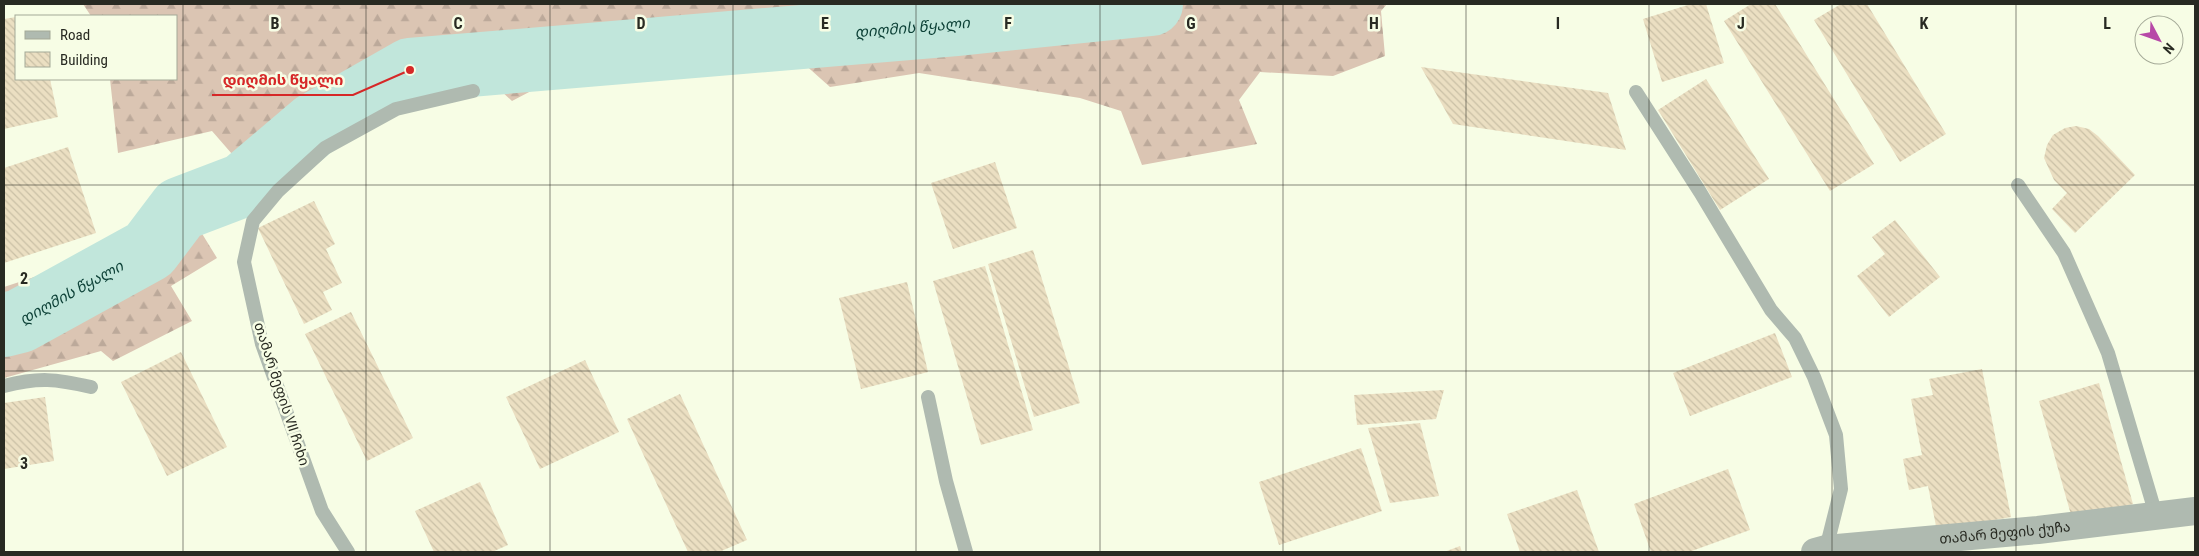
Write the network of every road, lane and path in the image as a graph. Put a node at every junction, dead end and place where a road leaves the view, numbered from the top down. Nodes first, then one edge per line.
1 (473, 90) dead end
2 (1636, 92) dead end
3 (2018, 185) dead end
4 (4, 386) edge
5 (91, 387) dead end
6 (928, 397) dead end
7 (2195, 511) edge
8 (2156, 516) junction
9 (1820, 551) edge
10 (348, 552) edge
11 (966, 552) edge

1 - 10 lane, თამარ მეფის VII ჩიხი
2 - 9 lane
3 - 8 lane
4 - 5 lane
6 - 11 lane
7 - 8 street, თამარ მეფის ქუჩა
8 - 9 street, თამარ მეფის ქუჩა

